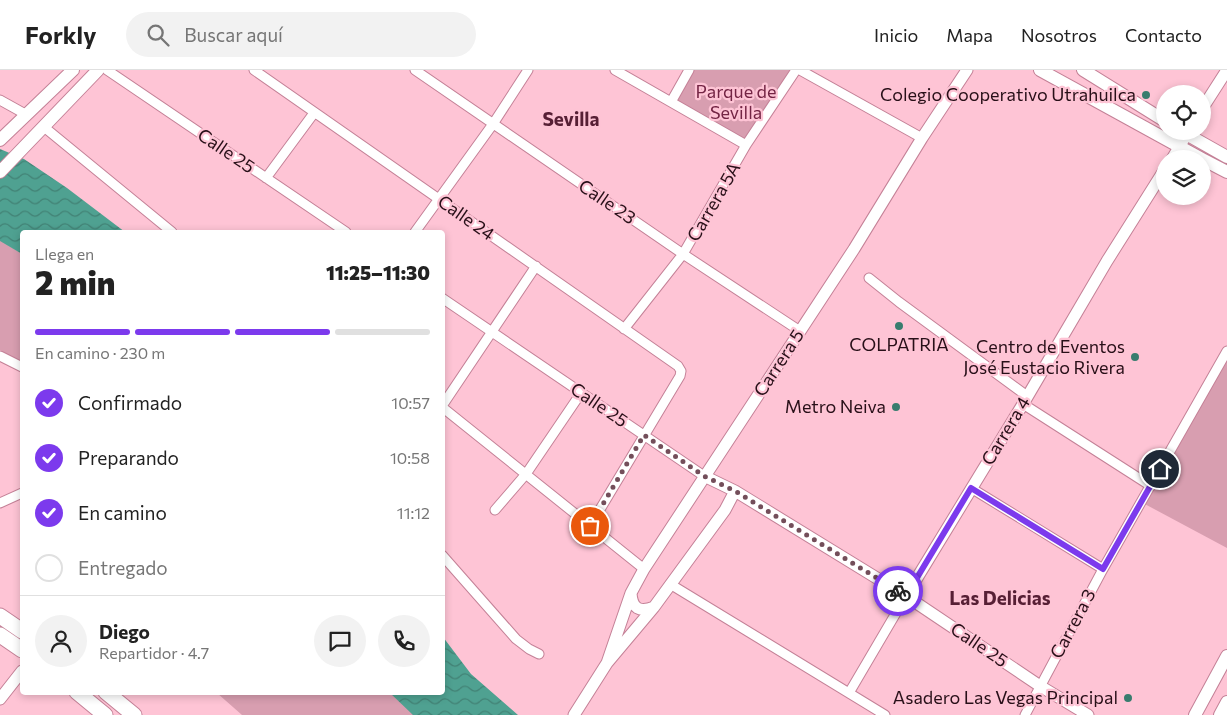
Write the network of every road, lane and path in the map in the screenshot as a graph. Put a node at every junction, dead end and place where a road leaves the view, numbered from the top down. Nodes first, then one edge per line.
1 (73, 70) edge
2 (98, 70) edge
3 (107, 70) edge
4 (254, 70) edge
5 (415, 70) edge
6 (528, 70) edge
7 (615, 70) edge
8 (689, 70) edge
9 (796, 70) edge
10 (800, 70) edge
11 (966, 70) edge
12 (1040, 70) edge
13 (1083, 70) edge
14 (1227, 70) edge
15 (1211, 96) edge
16 (0, 100) edge
17 (670, 102) junction
18 (314, 113) junction
19 (27, 115) junction
20 (1156, 115) edge
21 (493, 124) junction
22 (44, 127) junction
23 (3, 137) edge
24 (922, 138) junction
25 (1183, 140) edge
26 (1199, 140) edge
27 (746, 146) junction
28 (1180, 147) junction
29 (1178, 150) edge
30 (1186, 150) edge
31 (1227, 157) edge
32 (1211, 164) edge
33 (0, 172) edge
34 (1227, 172) edge
35 (266, 178) junction
36 (1156, 184) edge
37 (439, 199) junction
38 (170, 230) edge
39 (343, 230) edge
40 (416, 230) edge
41 (683, 254) junction
42 (536, 266) junction
43 (869, 278) dead end
44 (445, 300) edge
45 (624, 328) junction
46 (800, 331) junction
47 (492, 332) junction
48 (1227, 351) edge
49 (0, 356) edge
50 (20, 366) edge
51 (446, 392) edge
52 (581, 393) junction
53 (1025, 400) junction
54 (445, 408) edge
55 (644, 435) junction
56 (526, 474) junction
57 (704, 476) junction
58 (1151, 486) junction
59 (971, 488) junction
60 (735, 491) junction
61 (20, 494) edge
62 (0, 503) edge
63 (495, 510) dead end
64 (590, 526) junction
65 (445, 559) edge
66 (644, 568) junction
67 (1103, 569) junction
68 (670, 584) junction
69 (631, 593) junction
70 (906, 596) junction
71 (654, 607) junction
72 (0, 616) edge
73 (20, 630) edge
74 (0, 635) edge
75 (20, 649) edge
76 (539, 654) dead end
77 (1227, 656) edge
78 (607, 663) junction
79 (20, 674) edge
80 (1040, 686) junction
81 (849, 693) junction
82 (81, 695) edge
83 (110, 695) edge
84 (0, 699) edge
85 (1227, 702) edge
86 (106, 715) edge
87 (134, 715) edge
88 (574, 715) edge
89 (885, 715) edge
90 (1025, 715) edge
91 (1088, 715) edge
92 (1195, 715) edge
93 (1220, 715) edge

1 - 19 main road
2 - 22 main road
3 - 35 street, Calle 25
4 - 18 street, Calle 24
5 - 21 street, Calle 23
6 - 21 street
7 - 17 street
8 - 17 street
9 - 27 street, Carrera 5A
10 - 24 street
11 - 24 street, Carrera 5
12 - 28 main road
13 - 20 main road
14 - 15 street
16 - 19 street
17 - 27 street
18 - 35 street
18 - 37 street, Calle 24
19 - 23 main road
21 - 37 street
21 - 41 street, Calle 23
22 - 33 main road
22 - 38 street
24 - 46 street, Carrera 5
25 - 28 street
26 - 31 main road
27 - 41 street, Carrera 5A
28 - 29 street
28 - 30 main road
32 - 34 main road
35 - 39 street, Calle 25
36 - 53 street, Carrera 4
37 - 40 street
37 - 42 street, Calle 24
41 - 45 street, Carrera 5A
41 - 46 street, Calle 23
42 - 45 street, Calle 24
42 - 47 street
43 - 53 street
44 - 47 street, Calle 25
45 - 55 street, Calle 24
46 - 57 street, Carrera 5
47 - 51 street
47 - 52 street, Calle 25
48 - 58 street, Carrera 3
49 - 50 street
52 - 55 street, Calle 25
52 - 56 street
53 - 58 street
53 - 59 street, Carrera 4
54 - 56 street
55 - 57 street, Calle 25
55 - 64 street
56 - 63 street
56 - 64 street
57 - 60 street, Calle 25
57 - 66 street, Carrera 5
58 - 67 street, Carrera 3
59 - 67 street
59 - 70 street, Carrera 4
60 - 68 street, Carrera 5
60 - 70 street, Calle 25
61 - 62 street
64 - 66 street
65 - 76 street
66 - 69 street, Carrera 5
67 - 80 street, Carrera 3
68 - 71 street, Carrera 5
68 - 81 street
69 - 71 street
69 - 78 street, Carrera 5
70 - 80 street, Calle 25
70 - 81 street, Carrera 4
71 - 78 street, Carrera 5
72 - 73 main road
74 - 75 main road
77 - 92 main road
78 - 88 street, Carrera 5
79 - 84 street
80 - 90 street, Carrera 3
80 - 91 street, Calle 25
81 - 89 street
82 - 86 main road
83 - 87 main road
85 - 93 main road

